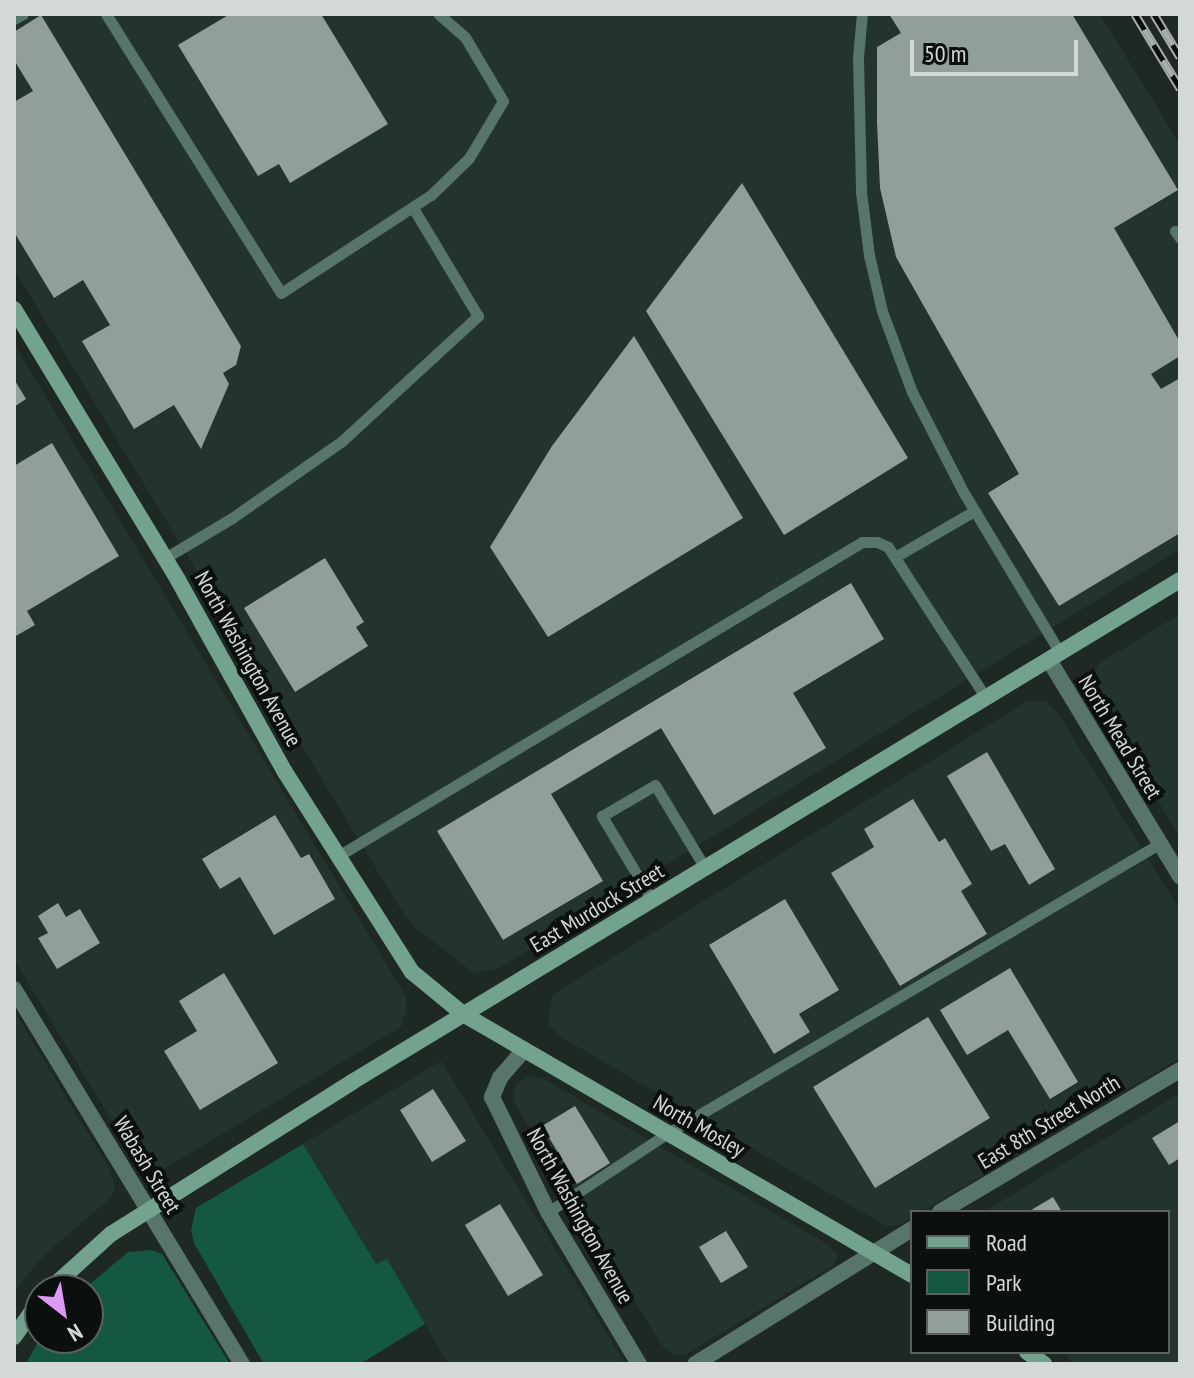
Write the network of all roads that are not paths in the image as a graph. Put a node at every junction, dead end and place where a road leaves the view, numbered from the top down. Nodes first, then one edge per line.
1 (23, 14) edge
2 (106, 14) edge
3 (439, 14) edge
4 (862, 14) edge
5 (14, 19) edge
6 (413, 208) junction
7 (14, 309) edge
8 (974, 511) junction
9 (895, 557) junction
10 (165, 558) junction
11 (1180, 580) edge
12 (1055, 656) junction
13 (986, 698) junction
14 (1159, 844) junction
15 (338, 856) junction
16 (705, 868) junction
17 (1180, 876) edge
18 (652, 900) junction
19 (14, 989) edge
20 (463, 1014) junction
21 (524, 1050) junction
22 (1180, 1070) edge
23 (668, 1133) junction
24 (149, 1210) junction
25 (943, 1210) edge
26 (548, 1212) junction
27 (910, 1230) edge
28 (872, 1252) junction
29 (67, 1274) edge
30 (910, 1274) edge
31 (242, 1364) edge
32 (639, 1364) edge
33 (695, 1364) edge

1 - 5 lane
2 - 6 lane
3 - 6 lane
4 - 8 lane
6 - 10 lane
7 - 10 street, North Washington Avenue
8 - 9 lane
8 - 12 lane
9 - 13 lane
9 - 15 lane
10 - 15 street, North Washington Avenue
11 - 12 street, East Murdock Street
12 - 13 street, East Murdock Street
12 - 14 street, North Mead Street
13 - 16 street, East Murdock Street
14 - 17 street, North Mead Street
14 - 23 lane
15 - 20 street, North Washington Avenue
16 - 18 street, East Murdock Street
16 - 18 lane
18 - 20 street, East Murdock Street
19 - 24 street, Wabash Street
20 - 21 street, North Mosley
20 - 24 street, East Murdock Street
21 - 23 street, North Mosley
21 - 26 street, North Washington Avenue
22 - 25 street, East 8th Street North
23 - 26 lane
23 - 28 street, North Mosley
24 - 29 street, East Murdock Street
24 - 31 street, Wabash Street
26 - 32 street, North Washington Avenue
27 - 28 street
28 - 30 street, North Mosley
28 - 33 street

